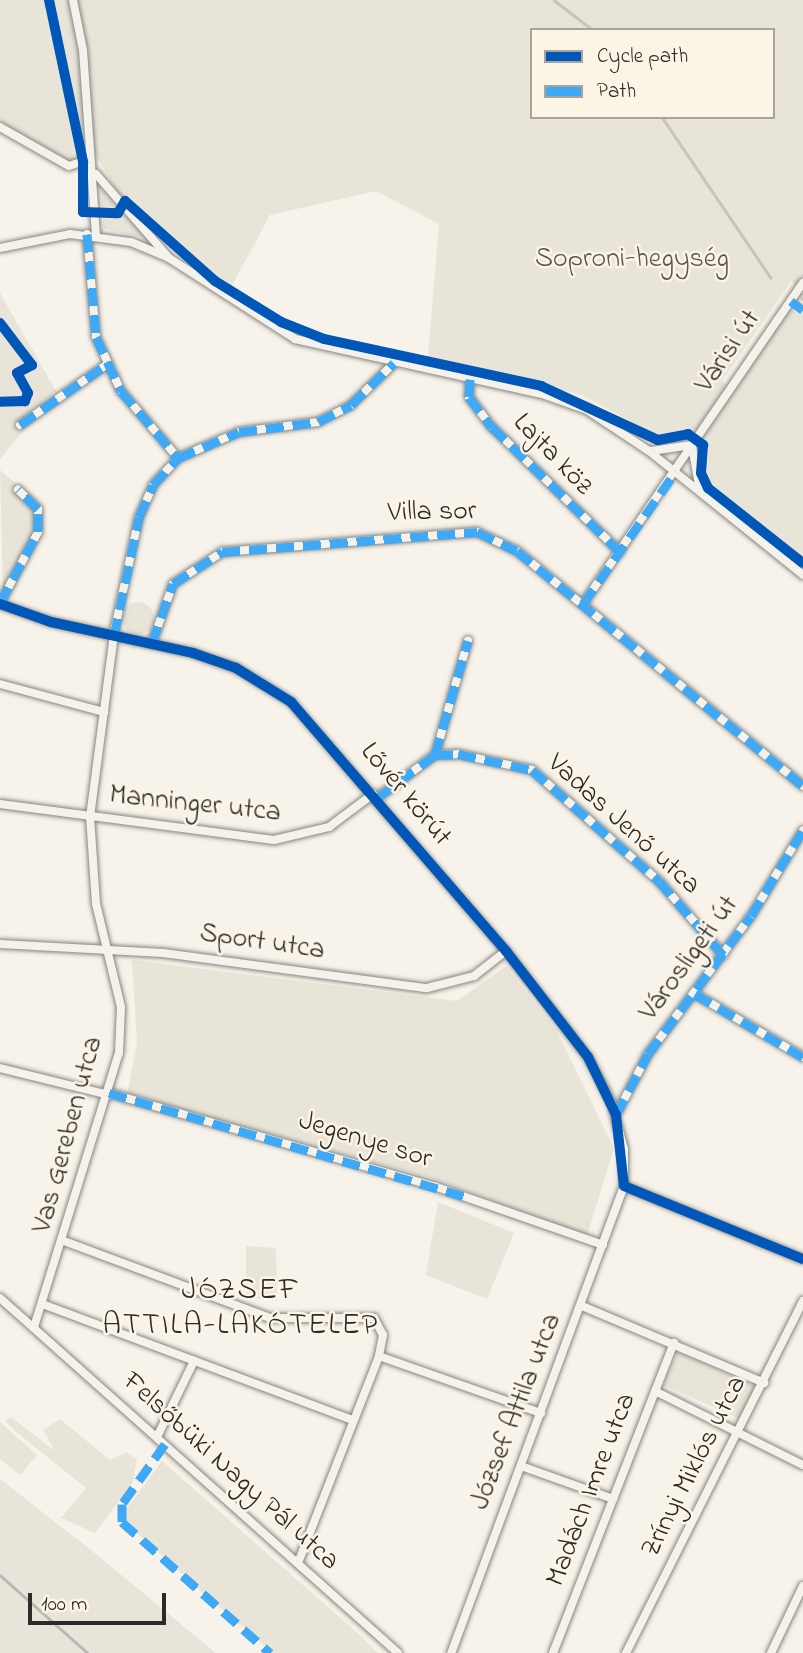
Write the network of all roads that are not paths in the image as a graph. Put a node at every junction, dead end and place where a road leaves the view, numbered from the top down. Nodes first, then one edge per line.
1 (74, 0) edge
2 (0, 127) edge
3 (89, 159) junction
4 (94, 171) junction
5 (91, 234) junction
6 (0, 248) edge
7 (169, 258) junction
8 (803, 283) edge
9 (109, 363) junction
10 (394, 363) junction
11 (470, 379) junction
12 (20, 425) dead end
13 (692, 445) junction
14 (649, 451) junction
15 (178, 458) junction
16 (676, 471) junction
17 (18, 490) dead end
18 (701, 494) junction
19 (620, 552) junction
20 (803, 575) edge
21 (0, 603) edge
22 (583, 604) junction
23 (114, 636) junction
24 (468, 641) dead end
25 (152, 643) junction
26 (0, 684) edge
27 (104, 712) junction
28 (435, 755) junction
29 (803, 786) edge
30 (375, 796) junction
31 (0, 804) edge
32 (90, 817) junction
33 (803, 830) edge
34 (801, 840) edge
35 (0, 944) edge
36 (506, 951) junction
37 (110, 953) junction
38 (723, 955) junction
39 (695, 994) junction
40 (803, 1057) edge
41 (0, 1068) edge
42 (109, 1094) junction
43 (616, 1115) junction
44 (624, 1186) junction
45 (64, 1241) junction
46 (603, 1245) junction
47 (803, 1259) edge
48 (0, 1298) edge
49 (803, 1301) edge
50 (45, 1305) junction
51 (582, 1306) junction
52 (34, 1327) junction
53 (674, 1343) junction
54 (379, 1356) junction
55 (194, 1361) junction
56 (764, 1383) junction
57 (655, 1391) junction
58 (541, 1413) junction
59 (353, 1420) junction
60 (739, 1434) junction
61 (157, 1437) junction
62 (803, 1465) edge
63 (521, 1466) junction
64 (613, 1499) junction
65 (298, 1563) junction
66 (803, 1586) edge
67 (398, 1653) edge
68 (451, 1653) edge
69 (553, 1653) edge
70 (626, 1653) edge
71 (771, 1653) edge

1 - 3 street
2 - 3 street
3 - 4 street
4 - 5 street
4 - 7 street
5 - 6 street
5 - 7 street
5 - 9 street
7 - 10 street
8 - 13 street, Várisi út
9 - 12 street
9 - 15 street
10 - 11 street
10 - 15 street, Vas Gereben utca
11 - 14 street
11 - 19 street, Lajta köz
13 - 14 street
13 - 16 street, Várisi út
13 - 18 street
14 - 16 street
15 - 23 street, Vas Gereben utca
16 - 18 street
16 - 19 street, Várisi út
17 - 21 street
18 - 20 street
19 - 22 street, Várisi út
21 - 23 street, Lővér körút
22 - 25 street, Villa sor
22 - 29 street, Villa sor
23 - 25 street, Lővér körút
23 - 27 street, Vas Gereben utca
24 - 28 street
25 - 30 street, Lővér körút
26 - 27 street
27 - 32 street, Vas Gereben utca
28 - 30 street
28 - 38 street, Vadas Jenő utca
30 - 32 street, Manninger utca
30 - 36 street, Lővér körút
31 - 32 street, Manninger utca
32 - 37 street, Vas Gereben utca
33 - 34 street, Városligeti út
34 - 38 street, Városligeti út
35 - 37 street, Sport utca
36 - 37 street, Sport utca
36 - 43 street, Lővér körút
37 - 42 street, Vas Gereben utca
38 - 39 street, Városligeti út
39 - 40 street
39 - 43 street, Városligeti út
41 - 42 street, Jegenye sor
42 - 45 street, Vas Gereben utca
42 - 46 street, Jegenye sor
43 - 44 street, Lővér körút
44 - 46 street, József Attila utca
44 - 47 street
45 - 50 street, Vas Gereben utca
45 - 54 street
46 - 51 street, József Attila utca
48 - 52 street, Felsőbüki Nagy Pál utca
49 - 56 street, Zrínyi Miklós utca
50 - 52 street, Vas Gereben utca
50 - 55 street
51 - 53 street
51 - 58 street, József Attila utca
52 - 61 street, Felsőbüki Nagy Pál utca
53 - 56 street
53 - 57 street, Madách Imre utca
54 - 58 street
54 - 59 street
55 - 59 street
55 - 61 street
56 - 60 street, Zrínyi Miklós utca
57 - 60 street
57 - 64 street, Madách Imre utca
58 - 63 street, József Attila utca
59 - 65 street
60 - 62 street
60 - 70 street, Zrínyi Miklós utca
61 - 65 street, Felsőbüki Nagy Pál utca
63 - 64 street
63 - 68 street, József Attila utca
64 - 69 street, Madách Imre utca
65 - 67 street, Felsőbüki Nagy Pál utca
66 - 71 street

